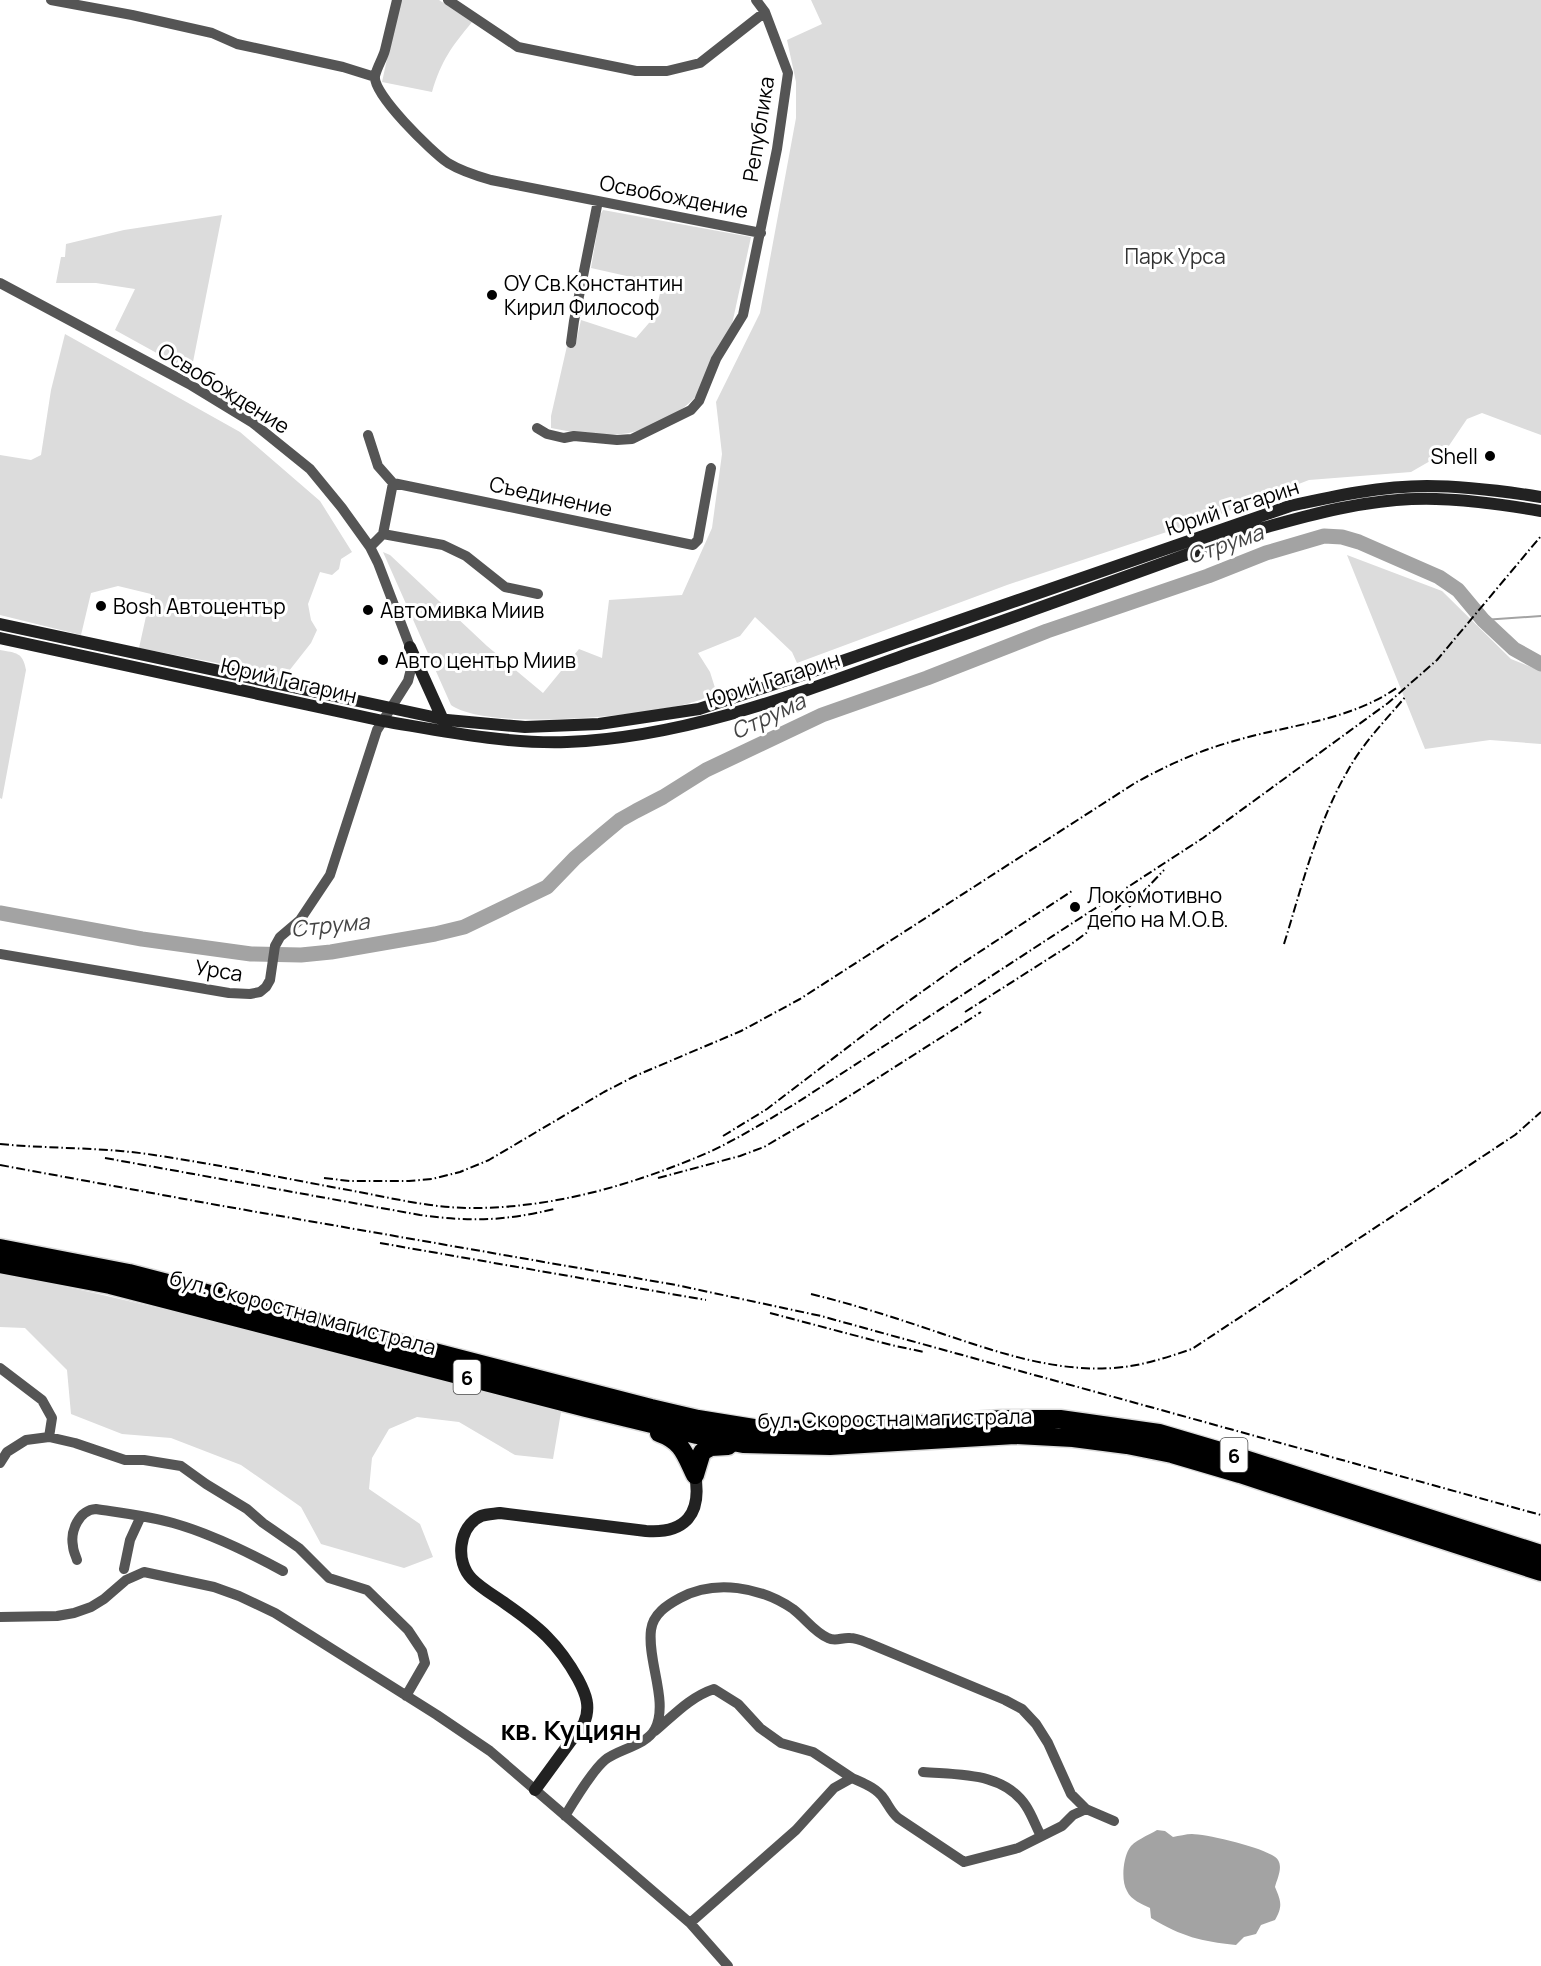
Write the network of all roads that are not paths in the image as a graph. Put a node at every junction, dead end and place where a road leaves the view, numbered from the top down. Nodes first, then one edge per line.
1 (51, 0) edge
2 (397, 0) edge
3 (448, 0) edge
4 (756, 0) edge
5 (765, 12) junction
6 (375, 76) junction
7 (598, 201) junction
8 (761, 233) junction
9 (0, 283) edge
10 (571, 344) dead end
11 (537, 428) dead end
12 (368, 435) dead end
13 (711, 468) dead end
14 (393, 483) junction
15 (1541, 497) edge
16 (1541, 511) edge
17 (383, 534) junction
18 (370, 547) junction
19 (538, 594) dead end
20 (0, 624) edge
21 (0, 638) edge
22 (410, 647) junction
23 (392, 709) junction
24 (443, 720) junction
25 (383, 721) junction
26 (0, 954) edge
27 (0, 1248) edge
28 (0, 1264) edge
29 (0, 1368) edge
30 (586, 1408) junction
31 (938, 1431) junction
32 (50, 1437) junction
33 (766, 1446) junction
34 (0, 1463) edge
35 (694, 1475) junction
36 (141, 1516) junction
37 (1541, 1554) edge
38 (1519, 1556) junction
39 (77, 1560) dead end
40 (124, 1569) dead end
41 (283, 1571) dead end
42 (1541, 1572) edge
43 (0, 1617) edge
44 (406, 1696) junction
45 (653, 1732) junction
46 (923, 1772) dead end
47 (852, 1778) junction
48 (535, 1790) junction
49 (1086, 1809) junction
50 (565, 1816) junction
51 (1114, 1821) dead end
52 (1041, 1836) junction
53 (690, 1923) junction
54 (728, 1966) edge

1 - 6 street
2 - 6 street
3 - 5 street
4 - 5 street, Република
5 - 8 street, Република
6 - 7 street, Освобождение
7 - 8 street, Освобождение
7 - 10 street
8 - 11 street, Република
9 - 18 street, Освобождение
12 - 14 street
13 - 14 street, Съединение
14 - 17 street
15 - 24 street, Юрий Гагарин
16 - 25 street, Юрий Гагарин
17 - 18 street
17 - 19 street
18 - 22 street, Освобождение
20 - 23 street, Юрий Гагарин
21 - 25 street, Юрий Гагарин
22 - 23 street, Освобождение
22 - 24 street
23 - 24 street, Юрий Гагарин
23 - 25 street, Урса
25 - 26 street, Урса
27 - 31 highway, бул. Скоростна магистрала / 6
28 - 30 highway, бул. Скоростна магистрала / 6
29 - 32 street
30 - 33 highway, бул. Скоростна магистрала / 6
30 - 35 highway
31 - 33 highway, бул. Скоростна магистрала / 6
31 - 38 highway, бул. Скоростна магистрала / 6
32 - 34 street
32 - 44 street
33 - 35 highway
35 - 48 street
36 - 39 street
36 - 40 street
36 - 41 street
37 - 38 highway, бул. Скоростна магистрала / 6
38 - 42 highway, бул. Скоростна магистрала / 6
43 - 44 street
44 - 48 street
45 - 47 street
45 - 49 street
45 - 50 street
46 - 52 street
47 - 52 street
47 - 53 street
48 - 50 street
49 - 51 street
49 - 52 street
50 - 53 street
53 - 54 street

